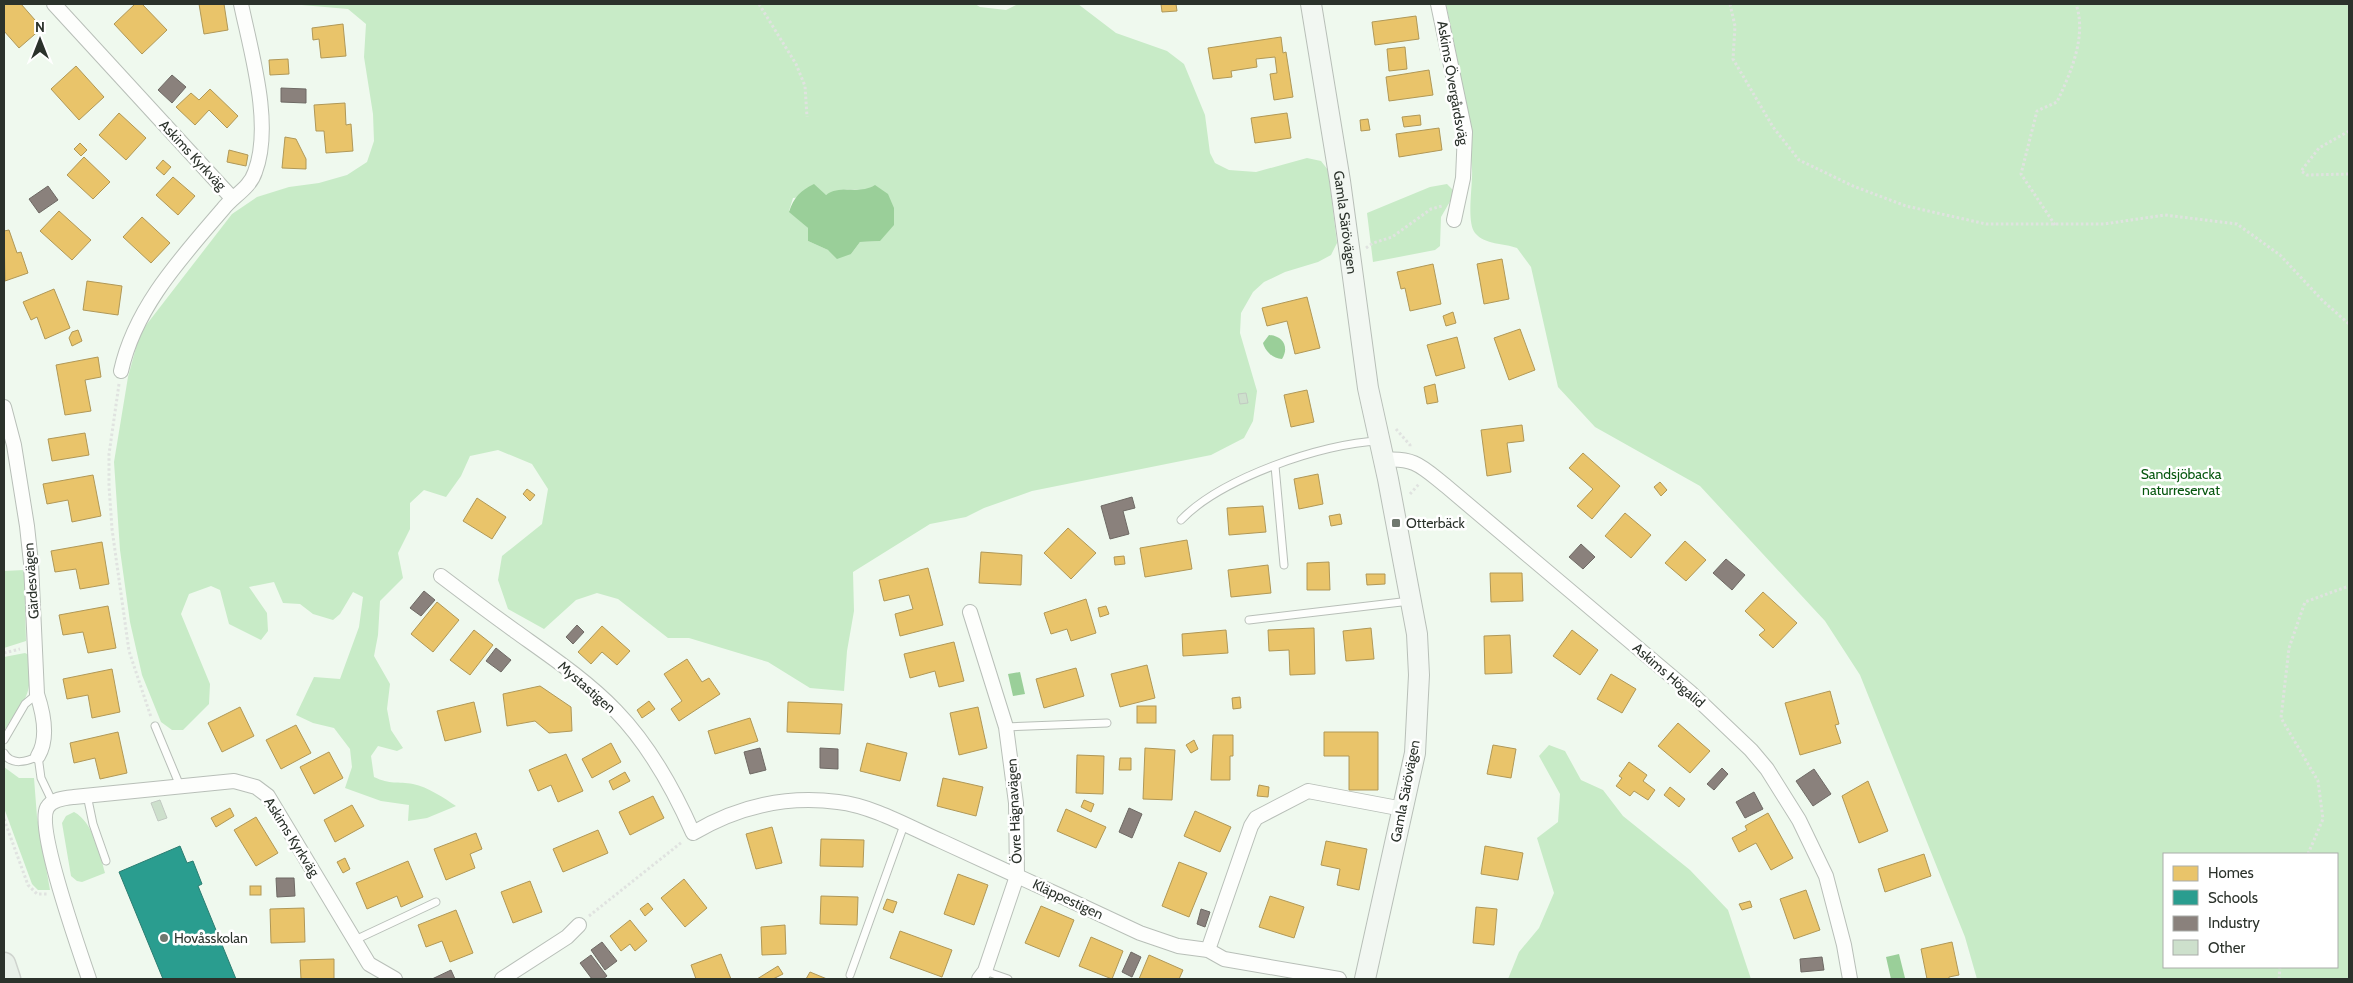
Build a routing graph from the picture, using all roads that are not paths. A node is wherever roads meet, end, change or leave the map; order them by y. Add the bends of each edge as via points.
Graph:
1 (54, 4) edge
2 (241, 4) edge
3 (1312, 4) edge
4 (1438, 4) edge
5 (232, 198) junction
6 (1454, 220) dead end
7 (121, 371) road end
8 (4, 407) edge
9 (1378, 441) junction
10 (1383, 460) junction
11 (1275, 466) junction
12 (1181, 520) dead end
13 (1284, 566) dead end
14 (441, 576) dead end
15 (1411, 601) junction
16 (970, 612) dead end
17 (1249, 620) dead end
18 (37, 694) junction
19 (1107, 723) dead end
20 (154, 726) road end
21 (1006, 727) junction
22 (4, 740) edge
23 (4, 753) edge
24 (38, 756) junction
25 (180, 786) junction
26 (87, 795) junction
27 (53, 803) junction
28 (1403, 809) junction
29 (904, 825) junction
30 (694, 833) joint
31 (106, 861) dead end
32 (1017, 876) junction
33 (436, 902) dead end
34 (580, 925) road end
35 (354, 940) junction
36 (1208, 950) junction
37 (4, 964) edge
38 (1290, 974) edge
39 (850, 975) dead end
40 (982, 975) edge
41 (10, 979) edge
42 (88, 979) edge
43 (395, 979) edge
44 (502, 979) edge
45 (1008, 979) edge
46 (1339, 979) edge
47 (1365, 979) edge
48 (1850, 979) edge

1 - 5 street, Askims Kyrkväg
2 - 5 street via 258,86 261,124 255,173 249,184
3 - 9 street, Gamla Särövägen
4 - 6 street, Askims Övergårdsväg via 1465,132 1466,156
5 - 7 street, Askims Kyrkväg via 172,270 143,314 124,354
8 - 18 street, Gärdesvägen via 27,526
9 - 10 street, Gamla Särövägen
9 - 11 lane via 1347,444
10 - 15 street, Gamla Särövägen
10 - 48 street, Askims Högalid via 1408,459 1422,467 1690,692 1751,750 1783,793 1820,862 1844,945
11 - 12 lane via 1231,484
11 - 13 lane
14 - 30 street, Mystastigen via 559,662 616,711 675,792
15 - 17 lane
15 - 28 street, Gamla Särövägen via 1419,675 1415,753
16 - 21 street, Övre Hägnavägen
18 - 22 lane via 25,704
18 - 24 street, Gärdesvägen via 44,734 43,748
19 - 21 lane
20 - 25 lane
21 - 32 street, Övre Hägnavägen via 1015,779
23 - 24 lane via 16,762
24 - 27 lane via 41,778
25 - 26 street, Askims Kyrkväg
25 - 35 street, Askims Kyrkväg via 234,781 262,791 281,815
26 - 27 street, Askims Kyrkväg
26 - 31 lane
27 - 42 street via 46,811 45,825 60,890
28 - 36 street via 1308,791 1256,818
28 - 47 street, Gamla Särövägen
29 - 30 street, Kläppestigen via 840,802 786,801 722,816
29 - 32 street, Kläppestigen
29 - 39 lane
32 - 36 street, Kläppestigen via 1140,933 1178,946
32 - 40 street, Övre Hägnavägen
33 - 35 lane
34 - 44 street
35 - 43 street, Askims Kyrkväg via 369,964
36 - 38 street, Kläppestigen via 1224,959
37 - 41 main road
38 - 46 street, Kläppestigen
40 - 45 lane

